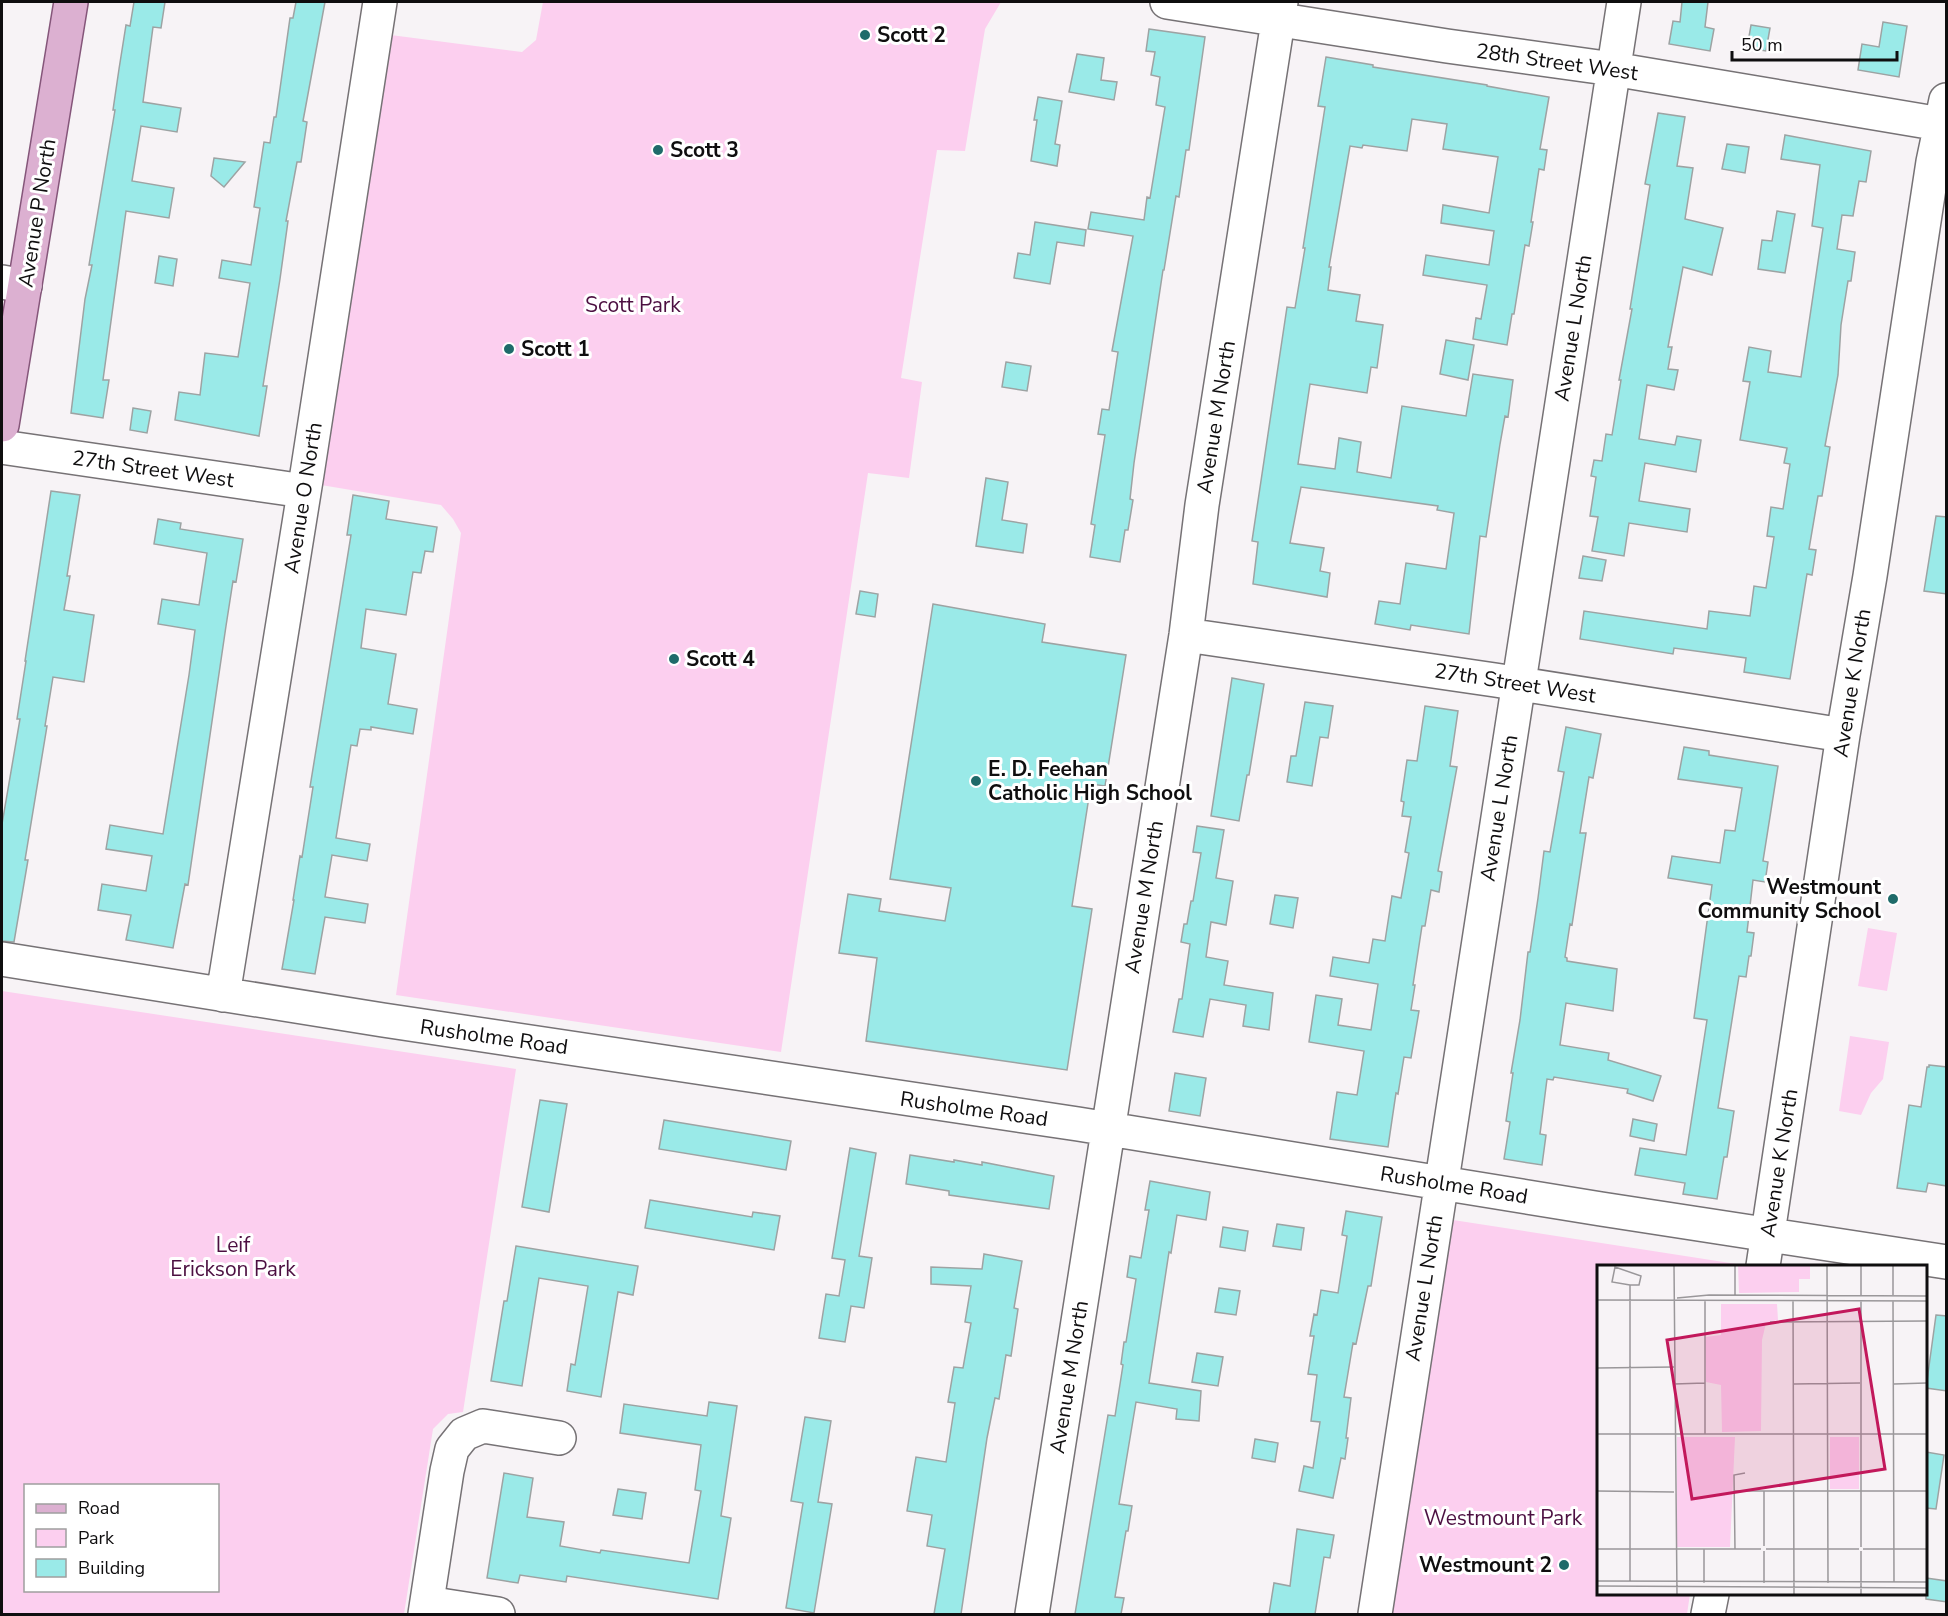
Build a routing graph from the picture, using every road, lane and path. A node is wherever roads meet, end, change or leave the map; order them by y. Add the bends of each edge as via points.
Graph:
1 (71, 2) edge
2 (380, 2) edge
3 (1167, 2) edge
4 (1624, 2) edge
5 (1280, 10) edge
6 (1612, 69) junction
7 (1945, 116) edge
8 (13, 284) edge
9 (2, 425) edge
10 (2, 447) edge
11 (304, 491) junction
12 (1186, 635) junction
13 (1518, 684) junction
14 (1843, 735) junction
15 (2, 958) edge
16 (223, 995) junction
17 (1107, 1129) junction
18 (1441, 1183) junction
19 (1768, 1234) junction
20 (1947, 1262) edge
21 (1763, 1265) edge
22 (559, 1438) dead end
23 (1712, 1595) edge
24 (426, 1609) edge
25 (498, 1614) edge
26 (1032, 1614) edge
27 (1375, 1614) edge
28 (1708, 1614) edge

1 - 8 main road, Avenue P North
2 - 11 street, Avenue O North
3 - 5 street, 28th Street West
4 - 6 street, Avenue L North
5 - 6 street, 28th Street West via 1447,46
5 - 12 street, Avenue M North via 1202,505
6 - 7 street, 28th Street West
6 - 13 street, Avenue L North
7 - 14 street, Avenue K North via 1931,173
8 - 9 main road, Avenue P North
10 - 11 street, 27th Street West
11 - 16 street, Avenue O North
12 - 13 street, 27th Street West
12 - 17 street, Avenue M North
13 - 14 street, 27th Street West
13 - 18 street, Avenue L North
14 - 19 street, Avenue K North
15 - 16 street, Rusholme Road
16 - 17 street, Rusholme Road
17 - 18 street, Rusholme Road
17 - 26 street, Avenue M North
18 - 19 street, Rusholme Road
18 - 27 street, Avenue L North
19 - 20 street, Rusholme Road
19 - 21 street, Avenue K North
22 - 24 street via 483,1426 464,1434 452,1449
23 - 28 street
24 - 25 street

